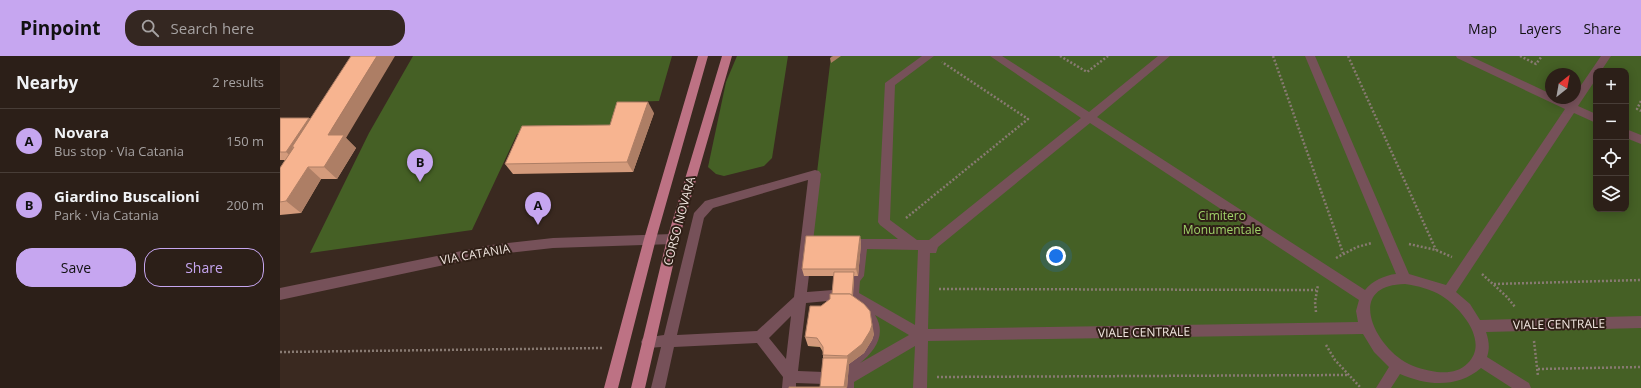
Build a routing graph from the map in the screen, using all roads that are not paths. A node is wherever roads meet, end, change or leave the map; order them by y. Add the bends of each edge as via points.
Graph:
1 (727, 56) edge
2 (995, 56) edge
3 (1165, 56) edge
4 (1310, 56) edge
5 (1461, 56) edge
6 (1606, 56) edge
7 (702, 57) edge
8 (934, 58) edge
9 (1571, 108) junction
10 (1089, 117) junction
11 (1593, 118) edge
12 (1629, 134) edge
13 (1641, 140) edge
14 (650, 239) junction
15 (673, 239) junction
16 (913, 244) junction
17 (928, 248) junction
18 (1405, 279) junction
19 (280, 294) edge
20 (1448, 294) junction
21 (833, 296) edge
22 (853, 296) junction
23 (801, 298) junction
24 (1366, 298) junction
25 (1641, 322) edge
26 (1478, 326) junction
27 (1366, 328) junction
28 (925, 335) junction
29 (760, 337) junction
30 (648, 342) junction
31 (668, 342) junction
32 (1480, 360) junction
33 (1398, 366) junction
34 (824, 378) edge
35 (789, 381) edge
36 (847, 383) edge
37 (929, 383) edge
38 (1450, 384) edge
39 (611, 388) edge
40 (638, 388) edge
41 (658, 388) edge
42 (920, 388) edge
43 (1383, 388) edge
44 (1524, 388) edge

1 - 15 main road, CORSO NOVARA
2 - 10 street
3 - 10 street
4 - 18 street
5 - 9 street
6 - 9 street
7 - 14 main road, CORSO NOVARA
8 - 16 street via 890,83 884,222
9 - 11 street
9 - 20 street
10 - 17 street
10 - 24 street
12 - 13 street
14 - 15 street, VIA CATANIA
14 - 19 street, VIA CATANIA via 553,243 491,250
14 - 39 main road, CORSO NOVARA
15 - 30 main road, CORSO NOVARA
16 - 17 street
16 - 22 street via 861,244 858,276 854,276
17 - 28 street
17 - 28 street via 931,289
18 - 20 street via 1422,282
18 - 24 street via 1388,281 1375,287
20 - 26 street via 1469,312
21 - 23 street
22 - 28 street
22 - 36 street via 852,304 866,313 871,320 874,334 864,353 849,364
23 - 29 street
23 - 31 street via 816,174 709,204 698,216
23 - 35 street
24 - 27 street via 1363,312
25 - 26 street, VIALE CENTRALE
26 - 32 street via 1482,341
27 - 28 street, VIALE CENTRALE
27 - 33 street via 1375,345
28 - 36 street
28 - 37 street
28 - 42 street
29 - 31 street
29 - 35 street
30 - 31 street
30 - 40 main road, CORSO NOVARA
31 - 41 street
32 - 38 street via 1475,367
32 - 44 street
33 - 38 street
33 - 43 street
34 - 35 street via 796,377

